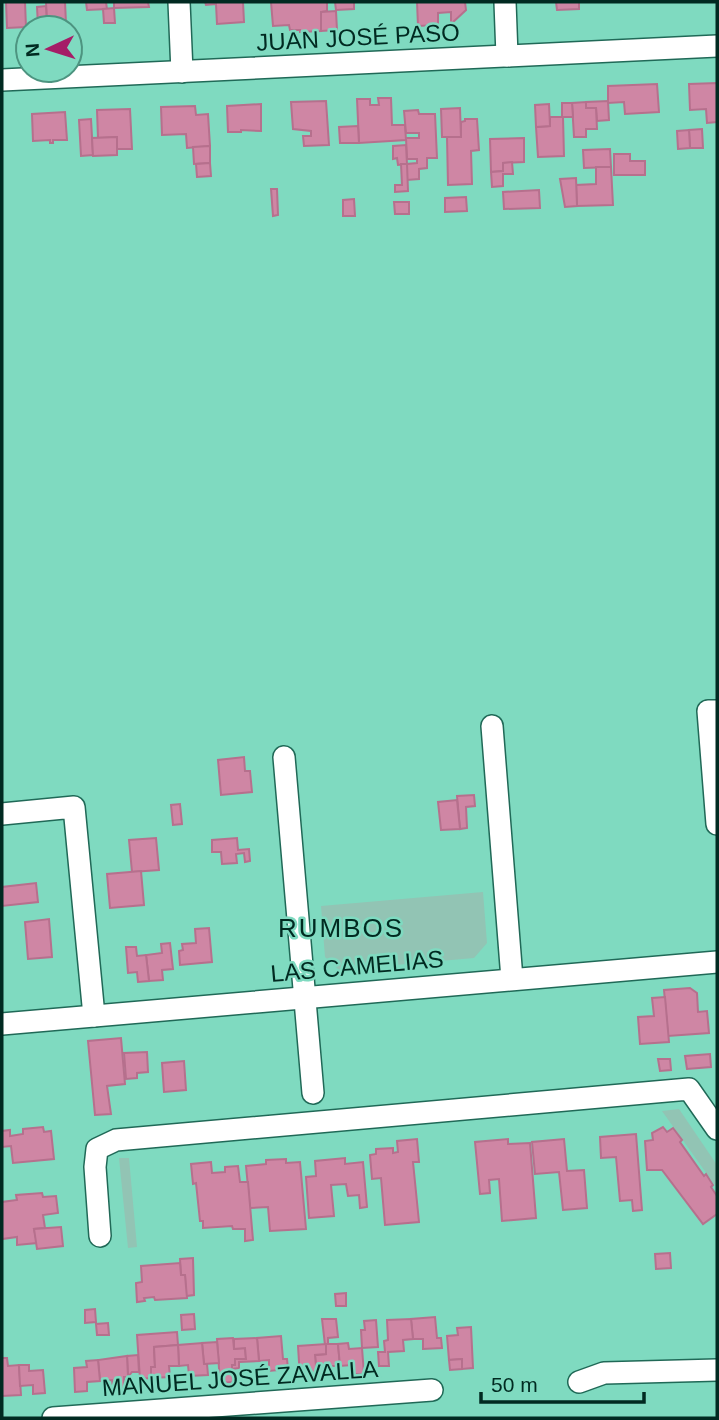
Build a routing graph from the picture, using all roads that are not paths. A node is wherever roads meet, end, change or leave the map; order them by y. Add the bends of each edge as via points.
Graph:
1 (179, 2) edge
2 (505, 2) edge
3 (717, 46) edge
4 (507, 57) junction
5 (182, 72) junction
6 (2, 80) edge
7 (713, 711) edge
8 (492, 726) dead end
9 (284, 757) dead end
10 (2, 814) edge
11 (717, 824) edge
12 (717, 961) edge
13 (512, 979) junction
14 (305, 997) junction
15 (94, 1016) junction
16 (2, 1024) edge
17 (313, 1093) dead end
18 (717, 1129) edge
19 (100, 1236) dead end
20 (717, 1370) edge
21 (579, 1382) dead end
22 (432, 1390) dead end
23 (139, 1415) edge
24 (53, 1418) edge

1 - 5 street
2 - 4 street
3 - 4 street, JUAN JOSÉ PASO
4 - 5 street, JUAN JOSÉ PASO
5 - 6 street, JUAN JOSÉ PASO
7 - 11 street
8 - 13 street
9 - 14 street
10 - 15 street via 74,807
12 - 13 street, LAS CAMELIAS
13 - 14 street, LAS CAMELIAS
14 - 15 street, LAS CAMELIAS
14 - 17 street
15 - 16 street, LAS CAMELIAS
18 - 19 street via 689,1088 116,1140 97,1149
20 - 21 street via 604,1374
22 - 23 street, MANUEL JOSÉ ZAVALLA
23 - 24 street, MANUEL JOSÉ ZAVALLA

